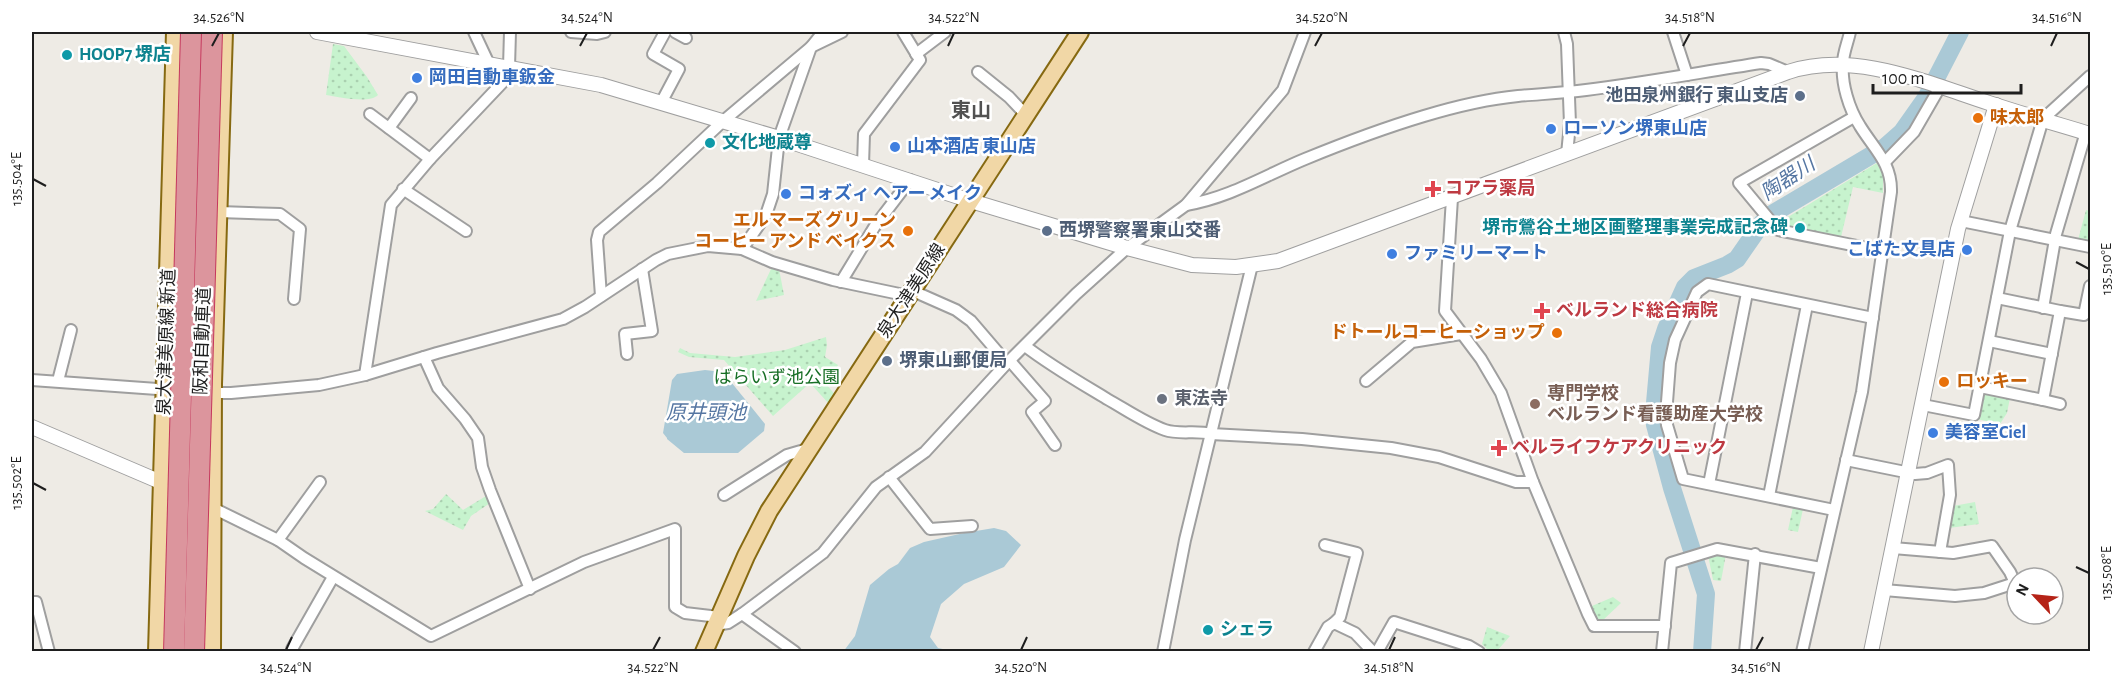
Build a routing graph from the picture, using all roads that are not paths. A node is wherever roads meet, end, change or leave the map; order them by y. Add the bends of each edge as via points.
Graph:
1 (176, 32) edge
2 (191, 32) edge
3 (212, 32) edge
4 (224, 32) edge
5 (317, 32) edge
6 (474, 32) edge
7 (510, 32) edge
8 (570, 32) edge
9 (605, 32) edge
10 (665, 32) edge
11 (675, 32) edge
12 (823, 32) edge
13 (842, 32) edge
14 (903, 32) edge
15 (945, 32) edge
16 (1080, 32) edge
17 (1305, 32) edge
18 (1564, 32) edge
19 (1673, 32) edge
20 (1850, 32) edge
21 (687, 38) dead end
22 (811, 47) junction
23 (916, 54) junction
24 (489, 64) junction
25 (1842, 66) junction
26 (509, 67) junction
27 (978, 72) dead end
28 (1788, 72) junction
29 (1687, 75) junction
30 (2091, 75) edge
31 (1934, 85) junction
32 (1568, 92) junction
33 (411, 98) dead end
34 (661, 103) junction
35 (1996, 105) junction
36 (370, 114) dead end
37 (1026, 115) junction
38 (1854, 117) junction
39 (2043, 119) junction
40 (722, 122) junction
41 (389, 128) junction
42 (2088, 133) edge
43 (779, 138) junction
44 (1567, 154) junction
45 (1880, 155) junction
46 (430, 159) junction
47 (863, 165) junction
48 (910, 180) junction
49 (403, 189) junction
50 (1452, 198) junction
51 (971, 201) junction
52 (1186, 205) junction
53 (219, 212) junction
54 (1961, 221) junction
55 (466, 231) dead end
56 (2010, 231) junction
57 (2055, 239) junction
58 (2091, 247) edge
59 (1127, 248) junction
60 (742, 249) junction
61 (1882, 251) junction
62 (1252, 265) junction
63 (642, 269) junction
64 (841, 282) junction
65 (2090, 286) edge
66 (911, 293) junction
67 (1747, 293) junction
68 (601, 296) junction
69 (1997, 298) junction
70 (294, 299) dead end
71 (1807, 305) junction
72 (2043, 308) junction
73 (2060, 311) junction
74 (1873, 318) junction
75 (71, 330) dead end
76 (1461, 334) junction
77 (1989, 342) junction
78 (1025, 346) junction
79 (627, 354) dead end
80 (2052, 354) junction
81 (424, 357) junction
82 (1008, 362) junction
83 (365, 375) junction
84 (32, 380) edge
85 (58, 381) junction
86 (1366, 381) dead end
87 (1980, 387) junction
88 (165, 389) junction
89 (213, 393) junction
90 (2043, 400) junction
91 (2060, 404) dead end
92 (1923, 405) junction
93 (32, 427) edge
94 (1211, 434) junction
95 (1054, 445) dead end
96 (811, 447) junction
97 (1846, 460) junction
98 (1908, 473) junction
99 (889, 477) junction
100 (320, 482) dead end
101 (1533, 482) junction
102 (163, 483) junction
103 (1709, 484) junction
104 (724, 495) dead end
105 (1768, 496) junction
106 (211, 507) junction
107 (1834, 510) junction
108 (972, 526) dead end
109 (278, 540) junction
110 (1325, 545) dead end
111 (1893, 548) junction
112 (1940, 552) junction
113 (1755, 555) junction
114 (1821, 568) junction
115 (333, 577) junction
116 (530, 589) junction
117 (1884, 590) junction
118 (32, 602) edge
119 (742, 614) junction
120 (717, 621) junction
121 (1334, 623) junction
122 (1665, 626) junction
123 (292, 649) dead end
124 (49, 651) edge
125 (157, 651) edge
126 (174, 651) edge
127 (195, 651) edge
128 (212, 651) edge
129 (704, 651) edge
130 (795, 651) edge
131 (1163, 651) edge
132 (1314, 651) edge
133 (1375, 651) edge
134 (1479, 651) edge
135 (1662, 651) edge
136 (1745, 651) edge
137 (1802, 651) edge
138 (1871, 651) edge

1 - 88 main road, 泉大津美原線 新道
2 - 126 highway, 阪和自動車道, bridge
3 - 127 highway, 阪和自動車道, bridge
4 - 53 main road
5 - 24 street
6 - 24 street
7 - 26 street
8 - 9 street
10 - 34 street via 653,54 679,69
11 - 21 street
12 - 22 street
13 - 22 street
14 - 23 street
15 - 23 street
16 - 37 main road, 泉大津美原線
17 - 52 street via 1283,90
18 - 32 street
19 - 29 street
20 - 25 street
22 - 40 street
22 - 43 street
23 - 47 street via 920,60 864,134
24 - 26 street
25 - 28 street
25 - 31 street via 1880,70
25 - 38 street
26 - 34 street via 602,85
26 - 46 street via 503,82
27 - 37 street
28 - 29 street via 1761,63
28 - 44 street
29 - 32 street
30 - 39 street
31 - 35 street
31 - 45 street via 1914,132
32 - 44 street
32 - 52 street via 1515,96 1425,115 1304,159 1244,187
33 - 41 street
34 - 40 street
35 - 39 street
35 - 54 street
36 - 41 street
37 - 51 main road, 泉大津美原線
38 - 45 street
38 - 61 street via 1739,183 1778,230
39 - 42 street
39 - 56 street
40 - 43 street
40 - 68 street via 599,232
41 - 46 street
42 - 57 street
43 - 47 street
43 - 60 street via 773,194 766,215
44 - 50 street
45 - 61 street via 1892,180
46 - 49 street
47 - 48 street
48 - 51 street
48 - 64 street via 875,225
49 - 55 street
49 - 83 street via 391,205
50 - 62 street via 1278,261
50 - 76 street via 1445,312
51 - 59 street
51 - 66 main road, 泉大津美原線
52 - 59 street
53 - 70 street via 280,214 300,230
53 - 89 main road
54 - 56 street
54 - 92 street
56 - 57 street
56 - 69 street
57 - 58 street
57 - 72 street
59 - 62 street via 1192,265
59 - 78 street
60 - 63 street via 688,249 668,254
60 - 64 street
61 - 74 street
62 - 94 street
63 - 68 street
63 - 79 street via 652,331 625,334
64 - 66 street
65 - 73 street via 2084,315
66 - 82 street via 956,310
66 - 96 main road, 泉大津美原線
67 - 71 street
67 - 103 street
67 - 103 street via 1708,284 1702,287 1672,350 1666,404 1670,436 1683,478
68 - 81 street via 563,319
69 - 72 street
69 - 77 street
71 - 74 street
71 - 105 street
72 - 73 street
73 - 80 street
74 - 97 street via 1862,392
75 - 85 street
76 - 86 street via 1412,342
76 - 101 street via 1501,393
77 - 80 street
77 - 87 street
78 - 82 street
78 - 94 street via 1053,367 1164,430
80 - 90 street
81 - 83 street
81 - 116 street via 438,388 478,438 487,483
82 - 95 street via 1045,401 1032,412
82 - 99 street via 925,452
83 - 89 street via 319,385
84 - 85 street
85 - 88 street
87 - 90 street
87 - 92 street via 1974,415
88 - 89 street
88 - 102 main road, 泉大津美原線 新道
89 - 106 main road
90 - 91 street
92 - 98 street
93 - 102 street
94 - 101 street via 1391,448 1516,482
94 - 131 street
96 - 104 street via 786,455
96 - 120 main road, 泉大津美原線 via 769,511
97 - 98 street
97 - 107 street
98 - 111 street
98 - 112 street via 1927,473 1948,465 1950,495
99 - 108 street via 930,529
99 - 119 street via 876,487 823,553
100 - 109 street
101 - 122 street via 1594,626
102 - 106 street
102 - 125 main road, 泉大津美原線 新道
103 - 105 street
105 - 107 street
106 - 109 street
106 - 128 main road
107 - 114 street
109 - 115 street
110 - 121 street via 1357,553 1340,617
111 - 112 street
111 - 117 street
112 - 117 street via 1992,546 2015,583 1984,593 1955,596
113 - 114 street
113 - 122 street via 1718,549 1671,563
113 - 136 street
114 - 137 street
115 - 116 street via 431,636
115 - 123 street
116 - 120 street via 585,562 675,529 675,607 685,614
117 - 138 street
118 - 124 street via 36,602
119 - 120 street via 728,622
119 - 130 street
120 - 129 main road, 泉大津美原線
121 - 132 street
121 - 133 street via 1355,633
122 - 135 street
133 - 134 street via 1394,622

